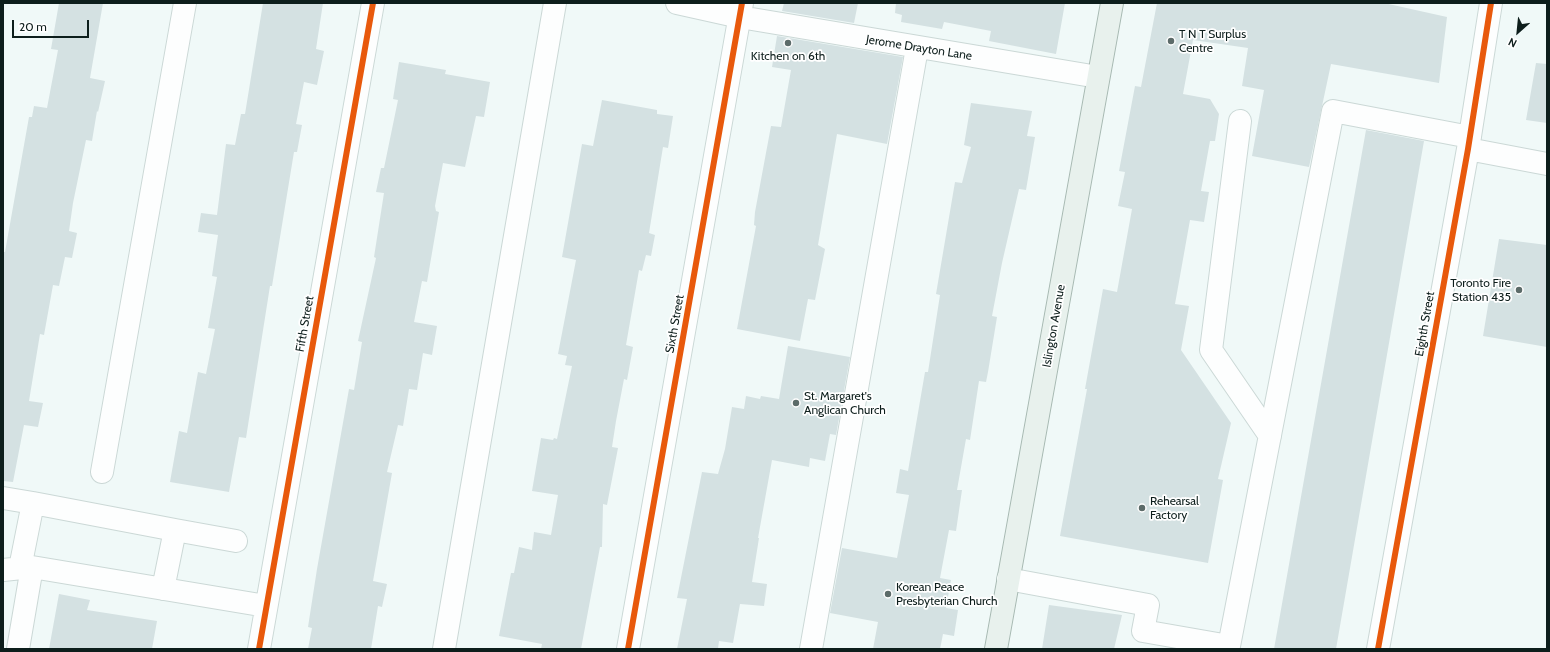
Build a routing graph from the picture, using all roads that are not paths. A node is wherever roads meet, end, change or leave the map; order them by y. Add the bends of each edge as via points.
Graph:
1 (185, 3) edge
2 (373, 3) edge
3 (555, 3) edge
4 (677, 3) edge
5 (1112, 3) edge
6 (1491, 3) edge
7 (741, 10) edge
8 (917, 48) junction
9 (1098, 77) junction
10 (1240, 121) dead end
11 (1469, 143) junction
12 (1547, 164) edge
13 (1270, 436) junction
14 (102, 472) dead end
15 (3, 498) edge
16 (33, 503) junction
17 (175, 530) junction
18 (236, 541) dead end
19 (19, 568) edge
20 (1008, 579) junction
21 (164, 589) junction
22 (266, 606) junction
23 (18, 649) edge
24 (259, 649) edge
25 (444, 649) edge
26 (628, 649) edge
27 (811, 649) edge
28 (996, 649) edge
29 (1378, 649) edge

1 - 14 street
2 - 22 street, Fifth Street
3 - 25 street
4 - 7 street, Jerome Drayton Lane
5 - 9 main road, Islington Avenue
6 - 11 street, Eighth Street
7 - 8 street, Jerome Drayton Lane
7 - 26 street, Sixth Street
8 - 9 street, Jerome Drayton Lane
8 - 27 street
9 - 20 main road, Islington Avenue
10 - 13 street via 1211,350
11 - 12 street
11 - 13 street via 1333,111
11 - 29 street, Eighth Street
13 - 20 street via 1229,646 1143,630 1148,605
15 - 16 street
16 - 17 street
16 - 19 street
17 - 18 street
17 - 21 street
19 - 21 street
19 - 23 street
20 - 28 main road, Islington Avenue
21 - 22 street
22 - 24 street, Fifth Street

